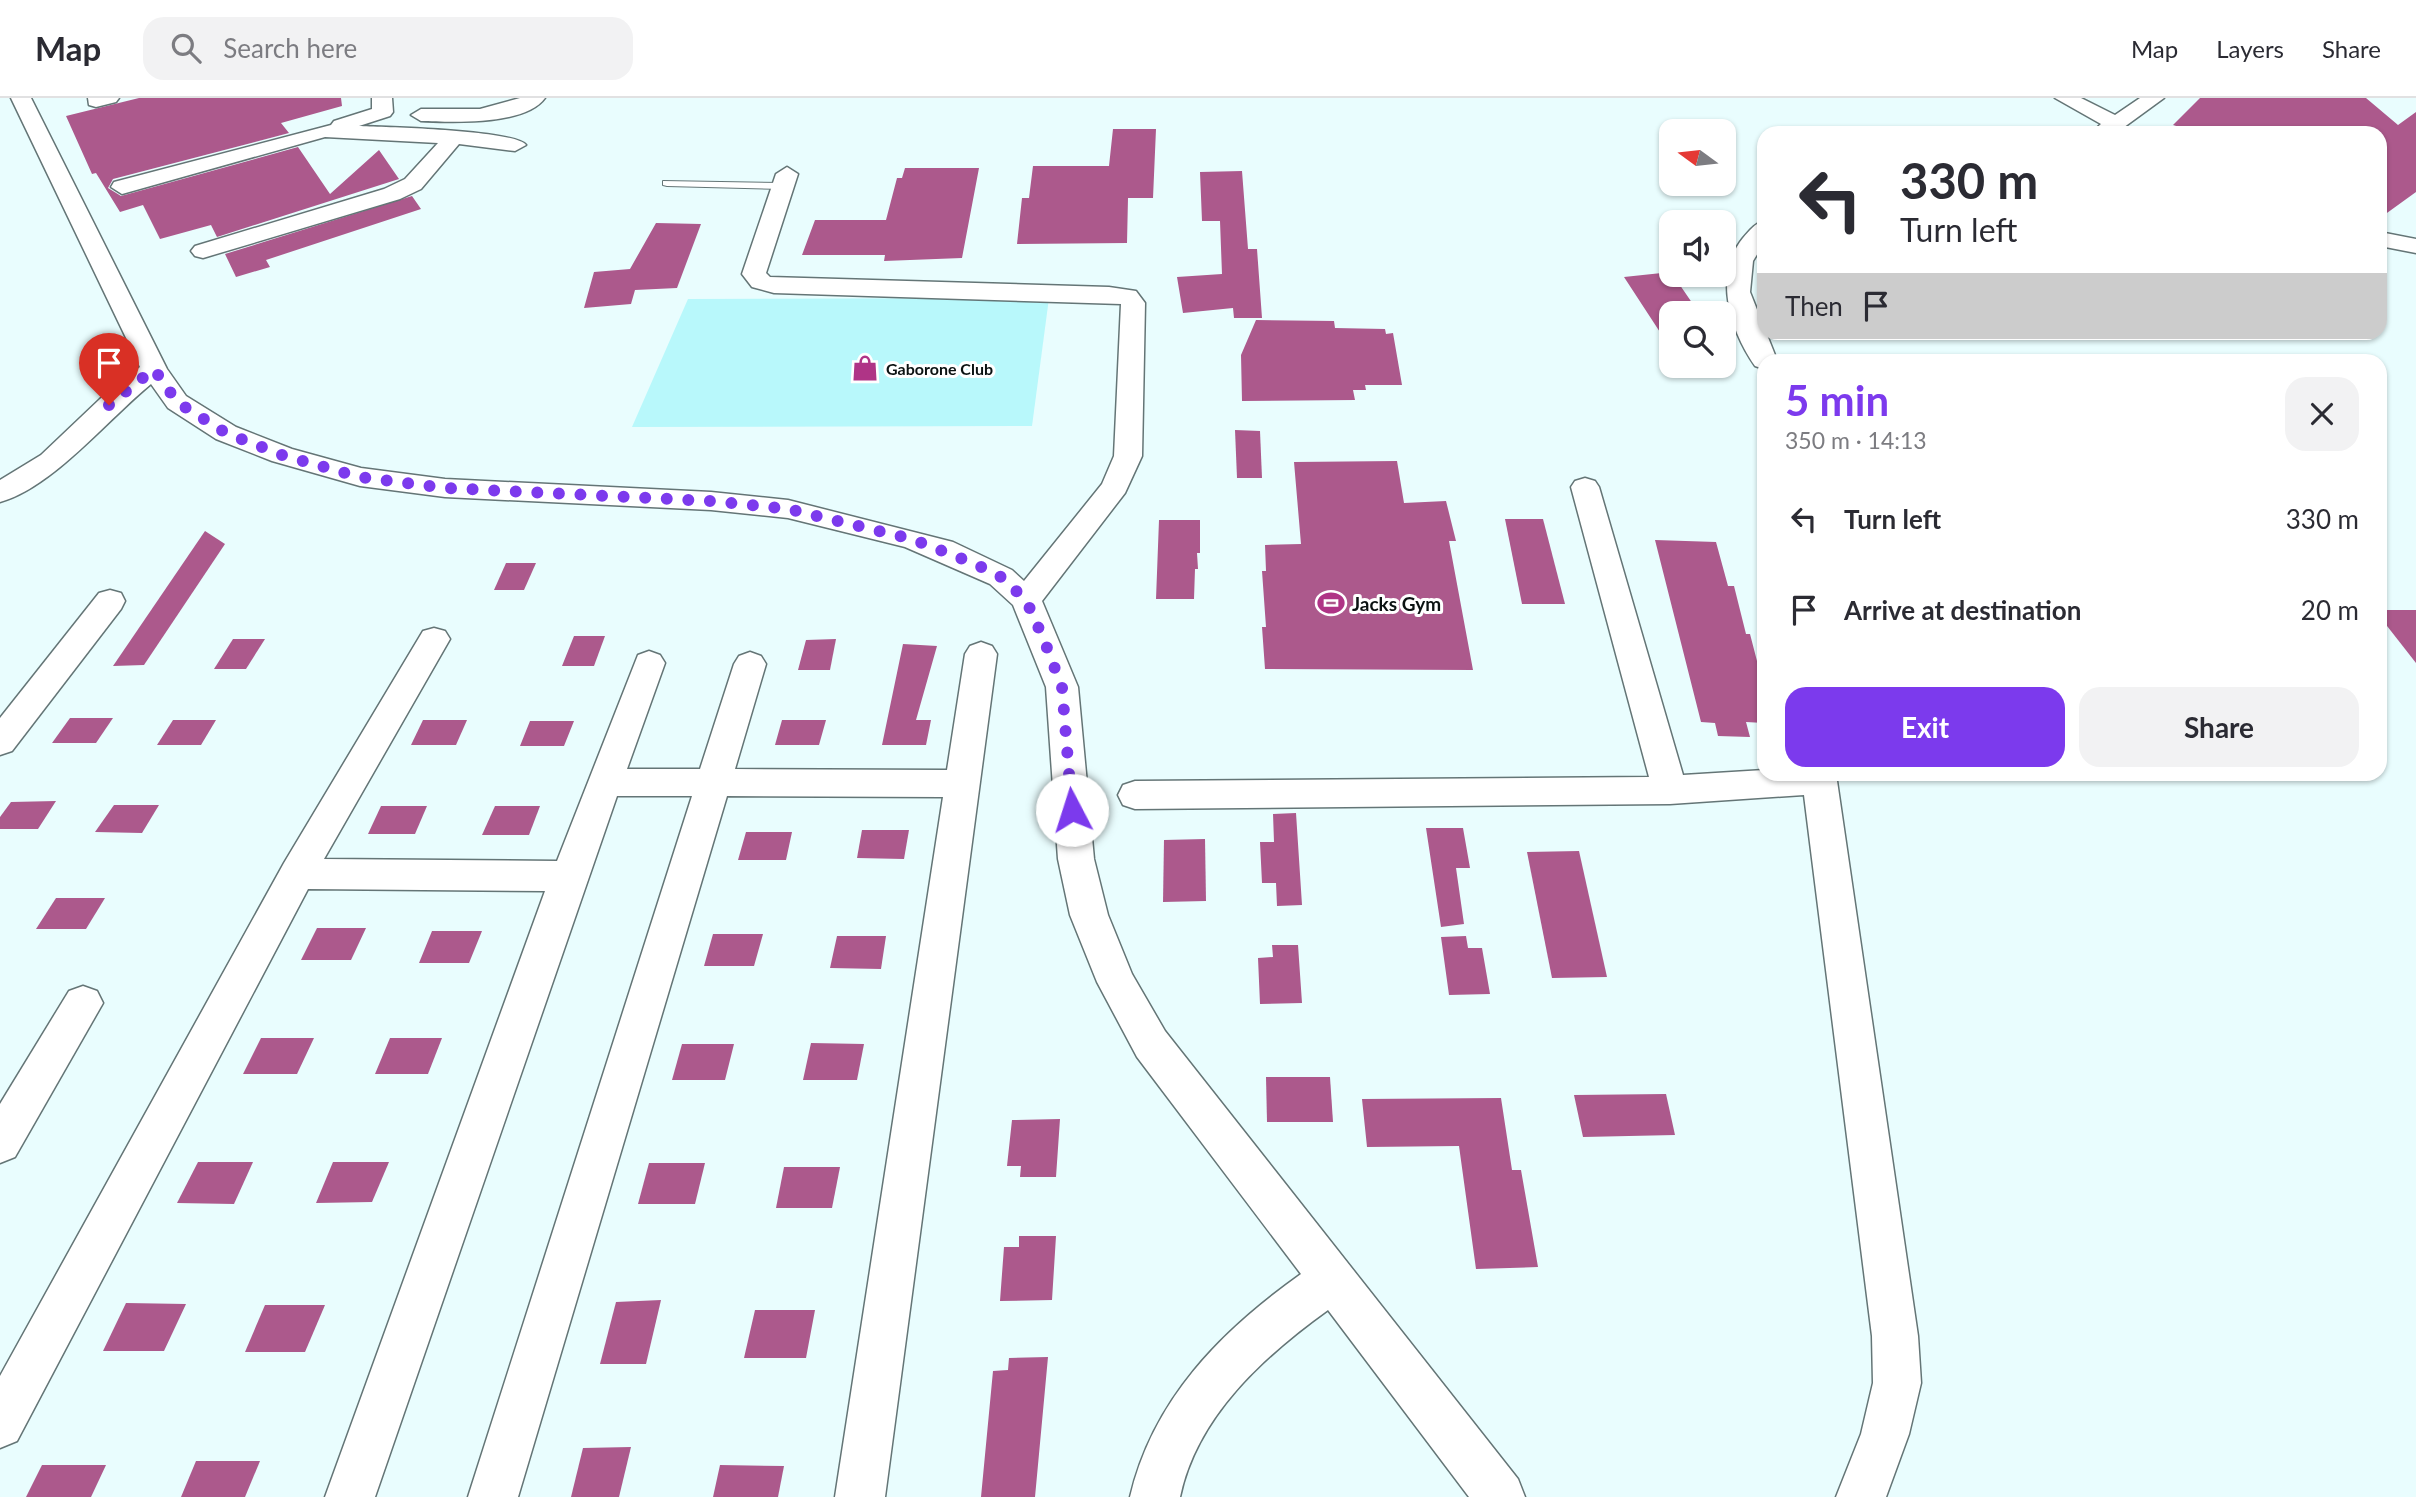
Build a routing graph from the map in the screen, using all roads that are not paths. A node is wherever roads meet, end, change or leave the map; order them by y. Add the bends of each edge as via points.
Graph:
1 (21, 98) edge
2 (535, 98) edge
3 (2065, 98) edge
4 (2154, 98) edge
5 (382, 105) edge
6 (2106, 126) edge
7 (2112, 126) edge
8 (324, 131) junction
9 (454, 137) junction
10 (515, 145) dead end
11 (785, 180) joint
12 (667, 183) dead end
13 (122, 187) dead end
14 (1757, 236) edge
15 (2387, 240) edge
16 (2416, 246) edge
17 (204, 251) dead end
18 (1762, 354) edge
19 (154, 369) junction
20 (1585, 487) dead end
21 (0, 493) edge
22 (1026, 600) junction
23 (110, 601) dead end
24 (435, 639) dead end
25 (981, 654) dead end
26 (649, 663) dead end
27 (750, 664) dead end
28 (0, 742) edge
29 (1773, 781) edge
30 (1820, 781) edge
31 (604, 782) junction
32 (713, 783) junction
33 (962, 784) junction
34 (1670, 790) junction
35 (1135, 795) dead end
36 (297, 874) junction
37 (569, 876) junction
38 (83, 1003) dead end
39 (0, 1143) edge
40 (1332, 1279) junction
41 (0, 1424) edge
42 (350, 1497) edge
43 (493, 1497) edge
44 (860, 1497) edge
45 (1155, 1497) edge
46 (1500, 1497) edge
47 (1861, 1497) edge

1 - 19 street
2 - 5 street via 481,114
3 - 6 street
4 - 7 street
5 - 8 street
8 - 9 street
8 - 13 street
9 - 10 street
9 - 17 street via 413,184 392,194
11 - 12 lane
11 - 22 street via 754,274 761,282 774,286 1110,294 1127,296 1133,303 1128,456 1115,487
14 - 18 street via 1740,257 1735,283
15 - 16 street
19 - 21 street via 51,461
19 - 22 street via 177,402 226,433 359,477 445,488 711,501 813,513 943,549 1001,577
20 - 34 street
22 - 40 street via 1062,687 1076,859 1089,915 1116,982 1152,1044
23 - 28 street
24 - 36 street
25 - 33 street
26 - 31 street
27 - 32 street
29 - 34 street
30 - 47 street via 1895,1348 1897,1383 1885,1434
31 - 32 street
31 - 37 street
32 - 33 street
32 - 43 street
33 - 44 street
34 - 35 street
36 - 37 street
36 - 41 street
37 - 42 street
38 - 39 street
40 - 45 street via 1247,1345 1195,1406 1158,1476
40 - 46 street

